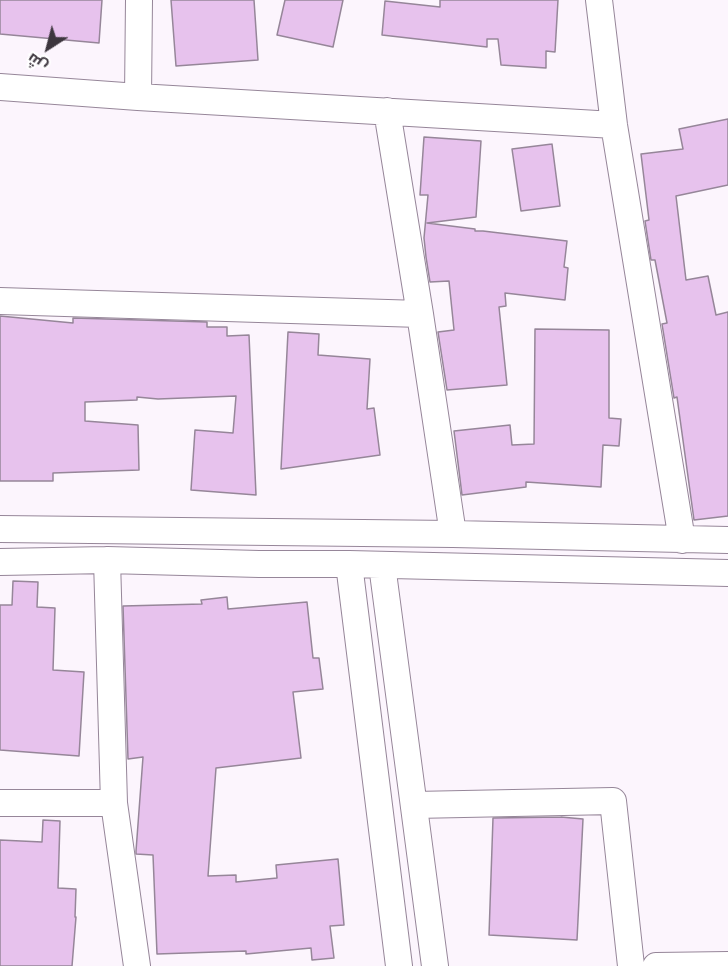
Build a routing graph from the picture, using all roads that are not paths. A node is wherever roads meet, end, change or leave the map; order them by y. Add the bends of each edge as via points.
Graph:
1 (139, 0) edge
2 (599, 0) edge
3 (0, 87) edge
4 (138, 98) junction
5 (387, 111) junction
6 (614, 125) junction
7 (0, 301) edge
8 (420, 314) junction
9 (0, 529) edge
10 (453, 534) junction
11 (682, 540) junction
12 (728, 540) edge
13 (107, 560) junction
14 (0, 561) edge
15 (349, 564) junction
16 (382, 565) junction
17 (728, 573) edge
18 (114, 803) junction
19 (0, 804) edge
20 (414, 805) junction
21 (728, 965) edge
22 (137, 966) edge
23 (399, 966) edge
24 (435, 966) edge
25 (631, 966) edge
26 (656, 966) edge
27 (686, 966) edge

1 - 4 street
2 - 6 street
3 - 4 street
4 - 5 street
5 - 6 street
5 - 8 street
6 - 11 street
7 - 8 street
8 - 10 street
9 - 10 street
10 - 11 street
11 - 12 street
13 - 14 street
13 - 15 street
13 - 18 street
15 - 16 street
15 - 23 street
16 - 17 street
16 - 20 street
18 - 19 street
18 - 22 street
20 - 24 street
20 - 25 street via 613,801
21 - 27 street
26 - 27 street

